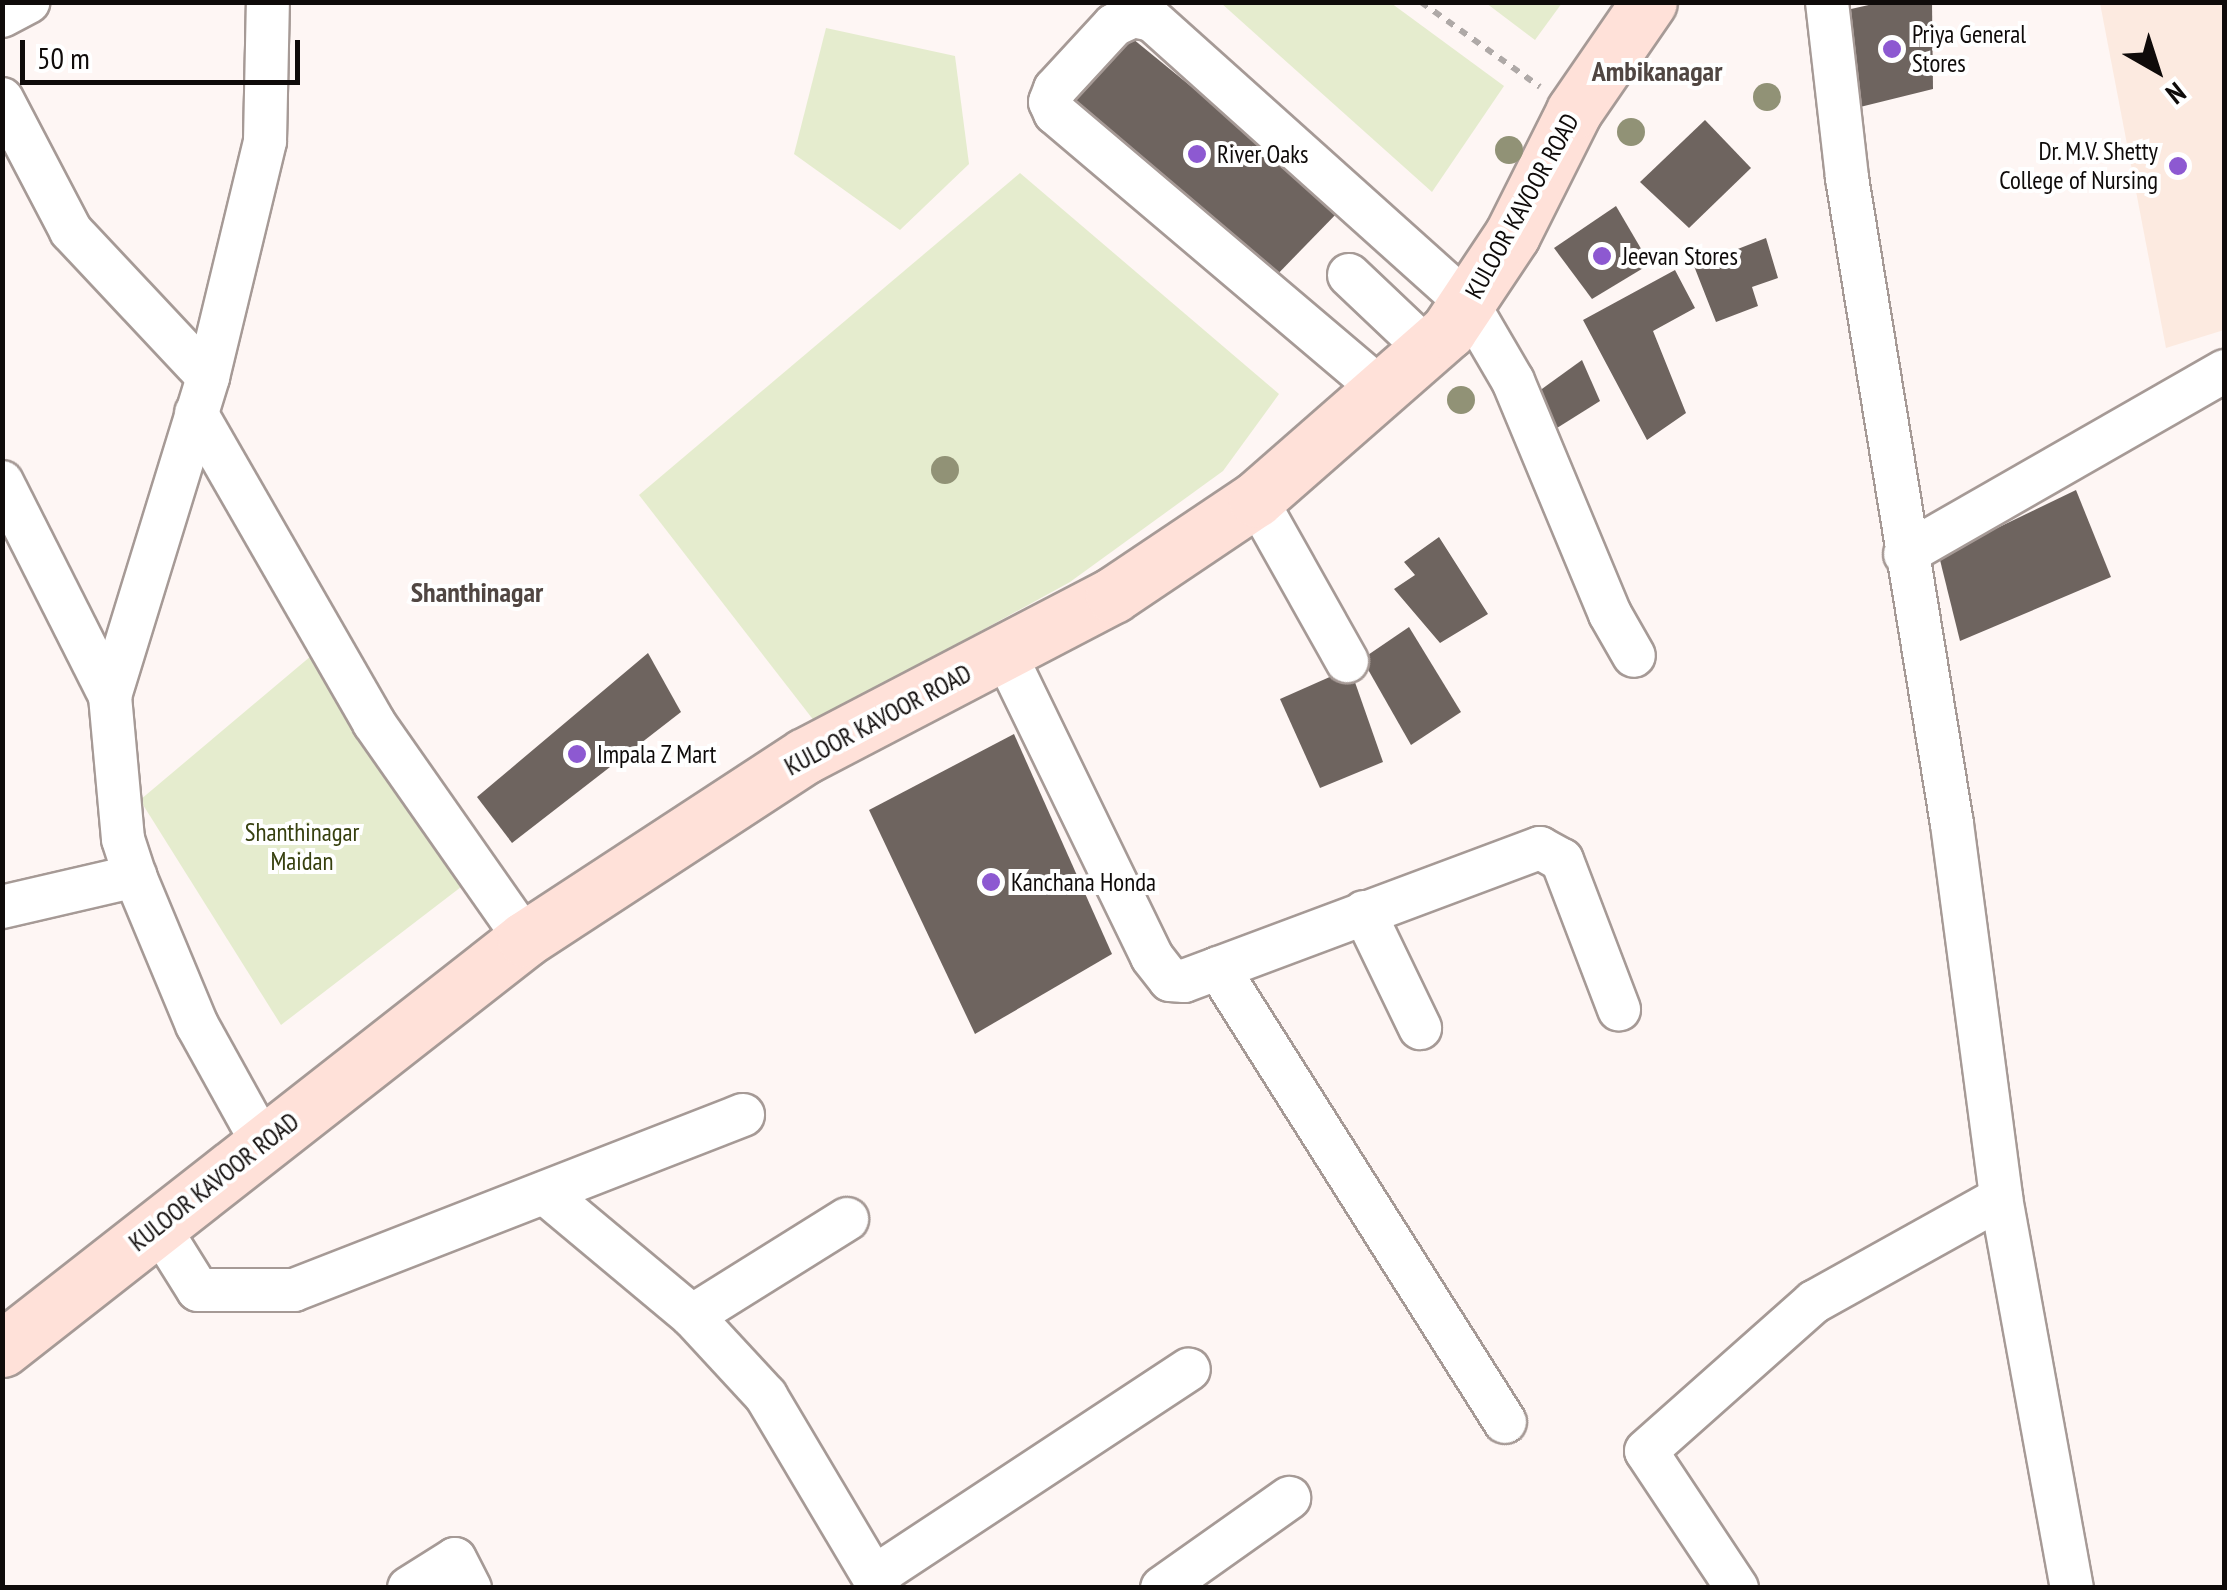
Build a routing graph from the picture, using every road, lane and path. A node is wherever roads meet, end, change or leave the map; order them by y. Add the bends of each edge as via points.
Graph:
1 (28, 2) edge
2 (268, 2) edge
3 (1421, 2) edge
4 (1649, 2) edge
5 (1827, 2) edge
6 (2, 16) edge
7 (2, 99) edge
8 (1574, 110) junction
9 (1349, 275) dead end
10 (1468, 304) junction
11 (1428, 350) junction
12 (2224, 371) edge
13 (1383, 391) junction
14 (202, 395) junction
15 (2, 482) edge
16 (1256, 499) junction
17 (1905, 554) junction
18 (1004, 652) junction
19 (1634, 656) dead end
20 (1347, 661) dead end
21 (110, 696) junction
22 (135, 876) junction
23 (2, 907) edge
24 (1364, 912) junction
25 (525, 939) junction
26 (1218, 968) junction
27 (1619, 1009) dead end
28 (1420, 1028) dead end
29 (743, 1115) dead end
30 (263, 1144) junction
31 (545, 1192) junction
32 (2001, 1198) junction
33 (846, 1220) dead end
34 (158, 1226) junction
35 (692, 1316) junction
36 (2, 1350) edge
37 (1189, 1369) dead end
38 (1505, 1422) dead end
39 (1289, 1498) dead end
40 (877, 1582) edge
41 (409, 1588) edge
42 (470, 1588) edge
43 (1162, 1588) edge
44 (1737, 1588) edge
45 (2072, 1588) edge

1 - 6 street
2 - 14 street via 265,141
3 - 8 path
4 - 8 main road, KULOOR KAVOOR ROAD
5 - 17 street
7 - 14 street via 71,232
8 - 10 main road, KULOOR KAVOOR ROAD via 1512,235
9 - 11 street
10 - 11 main road, KULOOR KAVOOR ROAD
10 - 13 street via 1152,20 1132,16 1114,25 1050,96 1055,113
10 - 19 street via 1513,381 1610,614
11 - 13 main road, KULOOR KAVOOR ROAD
12 - 17 street
13 - 16 main road, KULOOR KAVOOR ROAD
14 - 21 street
14 - 25 street via 374,723
15 - 21 street
16 - 18 main road, KULOOR KAVOOR ROAD via 1114,595
16 - 20 street
17 - 32 street via 1952,824
18 - 25 main road, KULOOR KAVOOR ROAD via 805,756
18 - 26 street via 1162,974 1184,981
21 - 22 street via 123,839
22 - 23 street
22 - 30 street via 197,1025
24 - 26 street
24 - 27 street via 1524,852 1552,851 1562,860
24 - 28 street
25 - 30 main road, KULOOR KAVOOR ROAD
26 - 38 street
29 - 31 street
30 - 34 main road, KULOOR KAVOOR ROAD
31 - 34 street via 294,1290 198,1290
31 - 35 street
32 - 44 street via 1814,1302 1646,1450
32 - 45 street
33 - 35 street
34 - 36 main road, KULOOR KAVOOR ROAD
35 - 40 street via 766,1396
37 - 40 street
39 - 43 street
41 - 42 street via 455,1559

